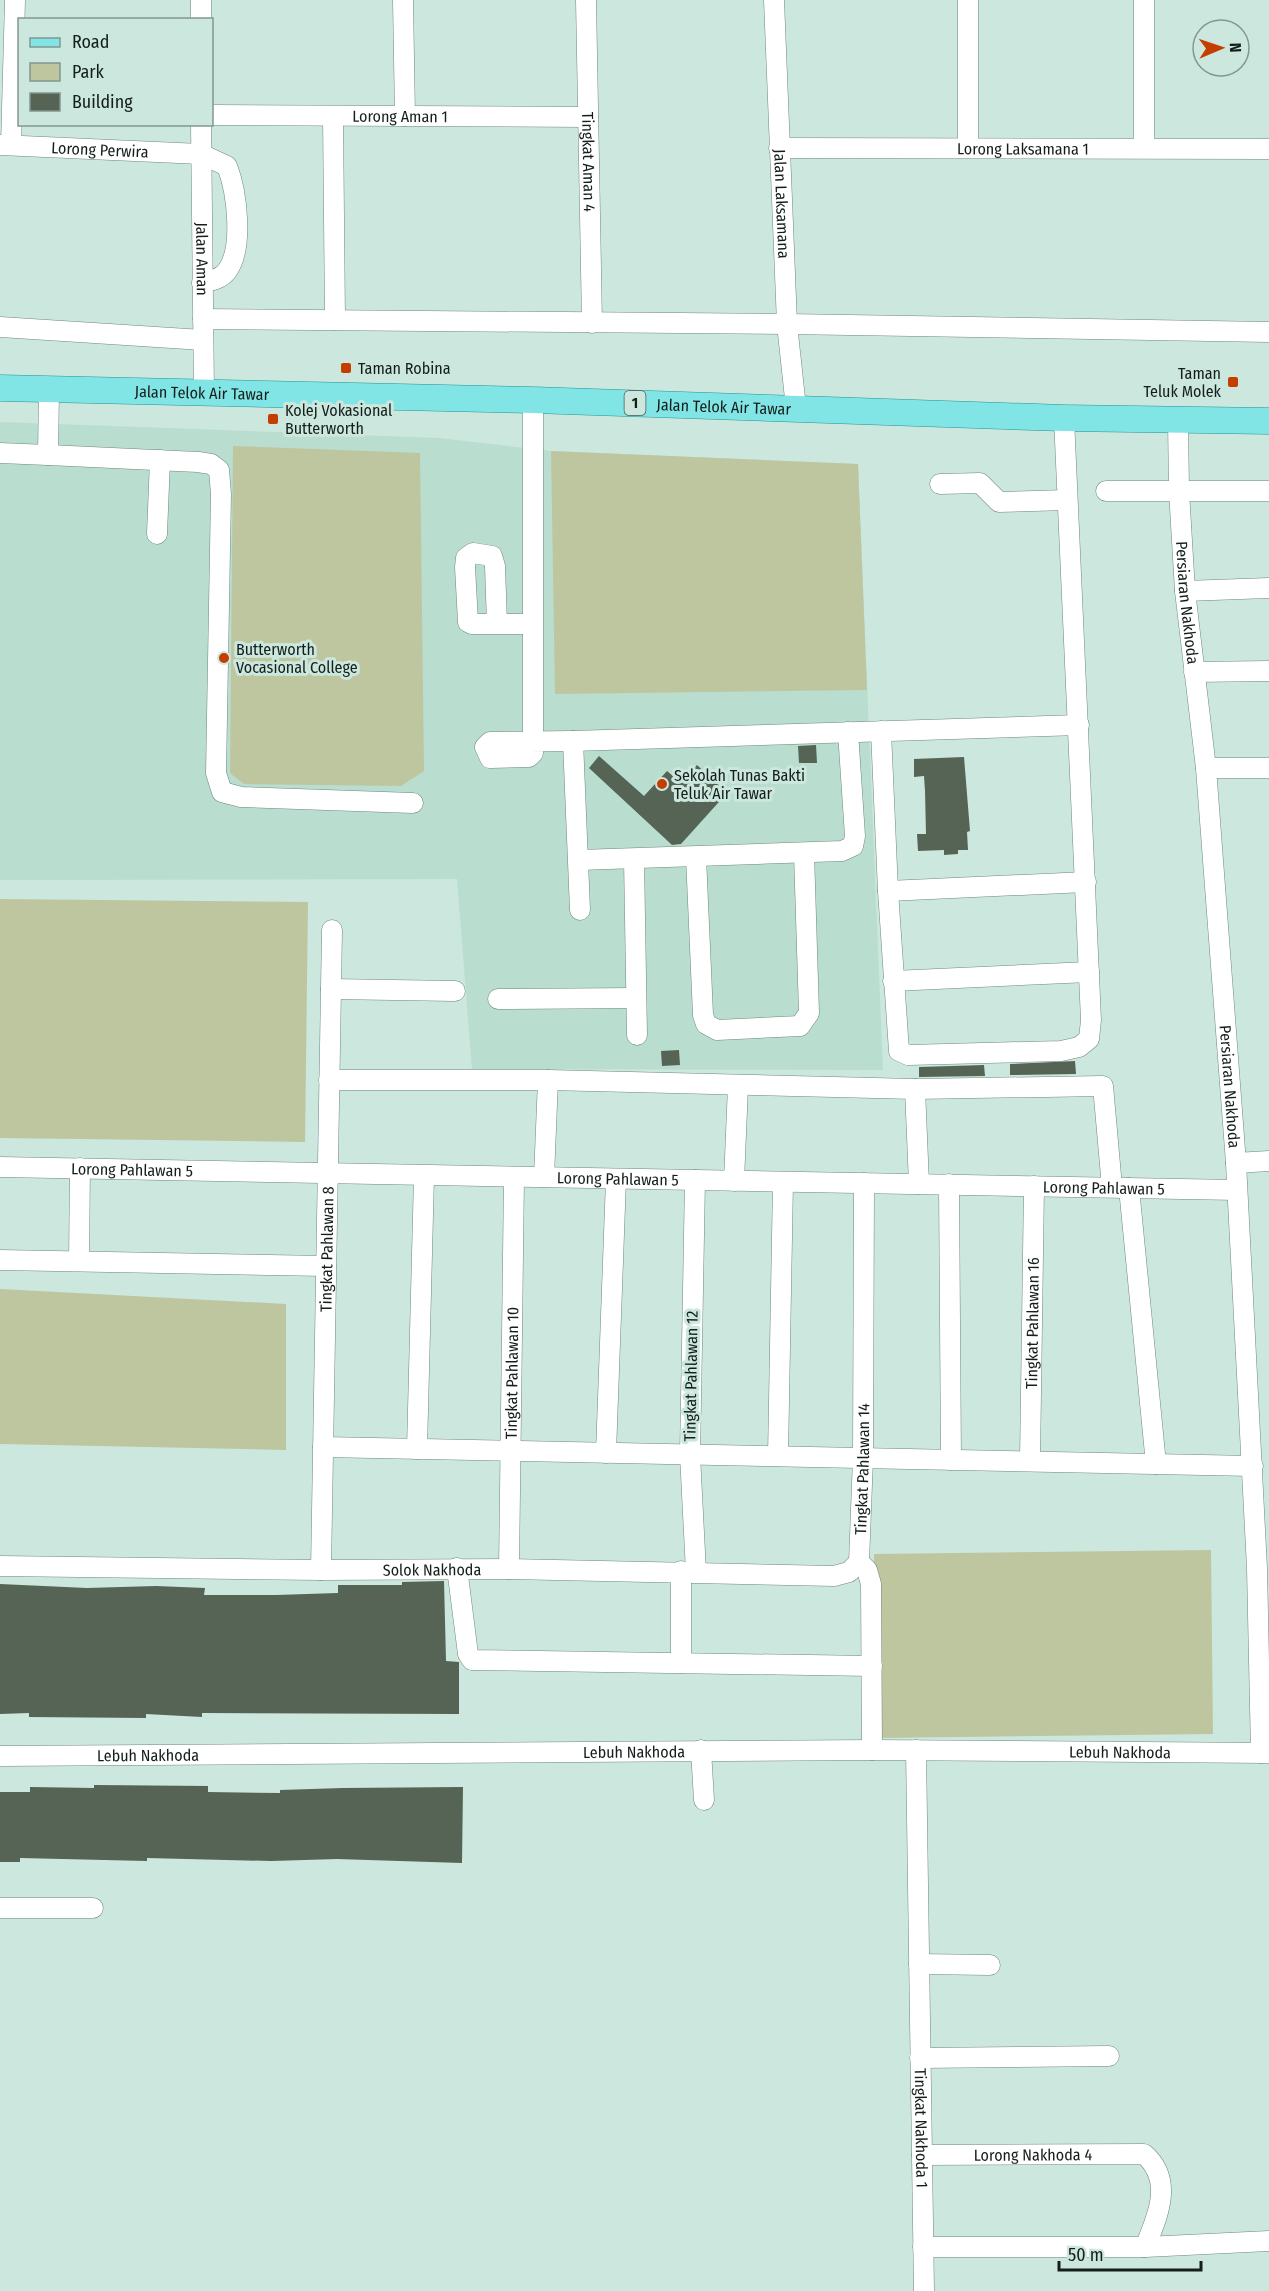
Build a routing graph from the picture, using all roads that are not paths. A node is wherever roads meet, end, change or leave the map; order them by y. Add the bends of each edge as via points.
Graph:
1 (15, 0) edge
2 (201, 0) edge
3 (403, 0) edge
4 (586, 0) edge
5 (774, 0) edge
6 (968, 0) edge
7 (1144, 0) edge
8 (201, 18) edge
9 (213, 115) edge
10 (333, 116) junction
11 (405, 116) junction
12 (588, 117) junction
13 (201, 126) edge
14 (5, 145) edge
15 (779, 148) junction
16 (968, 148) junction
17 (1144, 148) junction
18 (1269, 148) edge
19 (201, 154) junction
20 (202, 283) junction
21 (203, 320) junction
22 (335, 320) junction
23 (592, 323) junction
24 (787, 324) junction
25 (0, 327) edge
26 (1269, 332) edge
27 (203, 340) junction
28 (0, 388) edge
29 (49, 390) junction
30 (204, 394) junction
31 (533, 400) junction
32 (796, 408) junction
33 (1064, 418) junction
34 (1178, 420) junction
35 (1269, 421) edge
36 (0, 453) edge
37 (48, 455) junction
38 (160, 460) junction
39 (940, 484) dead end
40 (1106, 490) dead end
41 (1179, 490) junction
42 (1269, 491) edge
43 (1067, 501) junction
44 (157, 534) dead end
45 (1269, 588) edge
46 (1185, 591) junction
47 (497, 624) dead end
48 (532, 624) junction
49 (1269, 671) edge
50 (1194, 672) junction
51 (1079, 725) junction
52 (881, 731) junction
53 (848, 732) junction
54 (573, 741) junction
55 (1206, 768) junction
56 (1269, 768) edge
57 (413, 803) dead end
58 (804, 853) junction
59 (696, 857) junction
60 (634, 859) junction
61 (579, 860) junction
62 (1086, 882) junction
63 (888, 891) junction
64 (580, 910) dead end
65 (332, 930) dead end
66 (1089, 972) junction
67 (893, 981) junction
68 (330, 989) junction
69 (455, 990) dead end
70 (636, 998) junction
71 (498, 999) dead end
72 (637, 1035) dead end
73 (329, 1080) junction
74 (548, 1080) junction
75 (738, 1086) junction
76 (915, 1089) junction
77 (1269, 1161) edge
78 (1236, 1163) junction
79 (0, 1167) edge
80 (80, 1168) junction
81 (327, 1174) junction
82 (424, 1176) junction
83 (514, 1177) junction
84 (544, 1177) junction
85 (616, 1179) junction
86 (695, 1180) junction
87 (734, 1181) junction
88 (783, 1182) junction
89 (864, 1183) junction
90 (919, 1184) junction
91 (949, 1184) junction
92 (1034, 1186) junction
93 (1121, 1187) junction
94 (1237, 1190) junction
95 (0, 1260) edge
96 (79, 1261) junction
97 (326, 1266) junction
98 (323, 1447) junction
99 (417, 1449) junction
100 (510, 1451) junction
101 (606, 1453) junction
102 (690, 1455) junction
103 (778, 1456) junction
104 (863, 1458) junction
105 (951, 1460) junction
106 (1030, 1461) junction
107 (1156, 1464) junction
108 (1258, 1473) edge
109 (859, 1562) junction
110 (0, 1566) edge
111 (457, 1568) junction
112 (1263, 1568) edge
113 (509, 1569) junction
114 (321, 1570) junction
115 (688, 1571) junction
116 (1263, 1661) edge
117 (681, 1663) junction
118 (872, 1666) junction
119 (701, 1750) junction
120 (872, 1750) junction
121 (916, 1750) junction
122 (1265, 1753) edge
123 (0, 1756) edge
124 (704, 1800) dead end
125 (0, 1908) edge
126 (93, 1908) dead end
127 (919, 1964) junction
128 (990, 1965) dead end
129 (1108, 2056) dead end
130 (920, 2058) junction
131 (922, 2155) junction
132 (1269, 2241) edge
133 (923, 2247) junction
134 (1145, 2247) junction
135 (924, 2291) edge

1 - 14 street
2 - 8 street
3 - 11 street
4 - 12 street, Tingkat Aman 4
5 - 15 street, Jalan Laksamana
6 - 16 street
7 - 17 street
9 - 10 street, Lorong Aman 1
10 - 11 street, Lorong Aman 1
10 - 22 street
11 - 12 street, Lorong Aman 1
12 - 23 street, Tingkat Aman 4
13 - 19 street, Jalan Aman
14 - 19 street, Lorong Perwira
15 - 16 street, Lorong Laksamana 1
15 - 24 street, Jalan Laksamana
16 - 17 street, Lorong Laksamana 1
17 - 18 street, Lorong Laksamana 1
19 - 20 street, Jalan Aman
19 - 20 street via 227,166 238,215 227,271 216,280
20 - 21 street, Jalan Aman
21 - 22 street
21 - 27 street, Jalan Aman
22 - 23 street
23 - 24 street
24 - 26 street
24 - 32 street, Jalan Laksamana
25 - 27 street
27 - 30 street, Jalan Aman
28 - 29 main road, Jalan Telok Air Tawar / 1
29 - 30 main road, Jalan Telok Air Tawar / 1
29 - 37 street
30 - 31 main road, Jalan Telok Air Tawar / 1
31 - 32 main road, Jalan Telok Air Tawar / 1
31 - 48 street
32 - 33 main road, Jalan Telok Air Tawar / 1
33 - 34 main road, Jalan Telok Air Tawar / 1
33 - 43 street
34 - 35 main road, Jalan Telok Air Tawar / 1
34 - 41 street, Persiaran Nakhoda
36 - 37 street
37 - 38 street
38 - 44 street
38 - 57 street via 211,464 219,470 216,773 222,792 241,797
39 - 43 street via 980,483 999,502
40 - 41 street
41 - 42 street
41 - 46 street, Persiaran Nakhoda
43 - 51 street
45 - 46 street
46 - 50 street, Persiaran Nakhoda
47 - 48 street
48 - 54 street via 533,741
49 - 50 street
50 - 55 street, Persiaran Nakhoda
51 - 52 street
51 - 62 street
52 - 53 street
52 - 63 street
53 - 54 street
53 - 58 street via 853,846 842,851
54 - 61 street
55 - 56 street
55 - 78 street, Persiaran Nakhoda
58 - 59 street
58 - 59 street via 808,1013 800,1026 717,1030 706,1024 703,1015
59 - 60 street
60 - 61 street
60 - 70 street
61 - 64 street
62 - 63 street
62 - 66 street
63 - 67 street
65 - 68 street, Tingkat Pahlawan 8
66 - 67 street
66 - 67 street via 1089,1039 1079,1047 1061,1051 908,1055 899,1051
68 - 69 street
68 - 73 street, Tingkat Pahlawan 8
70 - 71 street
70 - 72 street
73 - 74 street
73 - 81 street, Tingkat Pahlawan 8
74 - 75 street
74 - 84 street
75 - 76 street
75 - 87 street
76 - 90 street
76 - 93 street via 1103,1086
77 - 78 street
78 - 94 street, Persiaran Nakhoda
79 - 80 street, Lorong Pahlawan 5
80 - 81 street, Lorong Pahlawan 5
80 - 96 street
81 - 82 street, Lorong Pahlawan 5
81 - 97 street, Tingkat Pahlawan 8
82 - 83 street, Lorong Pahlawan 5
82 - 99 street
83 - 84 street, Lorong Pahlawan 5
83 - 100 street, Tingkat Pahlawan 10
84 - 85 street, Lorong Pahlawan 5
85 - 86 street, Lorong Pahlawan 5
85 - 101 street
86 - 87 street, Lorong Pahlawan 5
86 - 102 street, Tingkat Pahlawan 12
87 - 88 street, Lorong Pahlawan 5
88 - 89 street, Lorong Pahlawan 5
88 - 103 street
89 - 90 street, Lorong Pahlawan 5
89 - 104 street, Tingkat Pahlawan 14
90 - 91 street, Lorong Pahlawan 5
91 - 92 street, Lorong Pahlawan 5
91 - 105 street
92 - 93 street, Lorong Pahlawan 5
92 - 106 street, Tingkat Pahlawan 16
93 - 94 street, Lorong Pahlawan 5
93 - 107 street
94 - 108 street, Persiaran Nakhoda
95 - 96 street
96 - 97 street
97 - 98 street, Tingkat Pahlawan 8
98 - 99 street
98 - 114 street, Tingkat Pahlawan 8
99 - 100 street
100 - 101 street
100 - 113 street, Tingkat Pahlawan 10
101 - 102 street
102 - 103 street
102 - 115 street, Tingkat Pahlawan 12
103 - 104 street
104 - 105 street
104 - 109 street, Tingkat Pahlawan 14
105 - 106 street
106 - 107 street
107 - 108 street
108 - 112 street, Persiaran Nakhoda
109 - 115 street, Solok Nakhoda via 849,1572 834,1576
109 - 118 street, Tingkat Pahlawan 14 via 872,1584
110 - 114 street, Solok Nakhoda
111 - 113 street, Solok Nakhoda
111 - 114 street, Solok Nakhoda
111 - 117 street via 472,1660
112 - 116 street, Persiaran Nakhoda
113 - 115 street, Solok Nakhoda
115 - 117 street, Tingkat Pahlawan 12
116 - 122 street, Persiaran Nakhoda
117 - 118 street
118 - 120 street, Tingkat Pahlawan 14
119 - 120 street, Lebuh Nakhoda
119 - 123 street, Lebuh Nakhoda
119 - 124 street
120 - 121 street, Lebuh Nakhoda
121 - 122 street, Lebuh Nakhoda
121 - 127 street, Tingkat Nakhoda 1
125 - 126 street
127 - 128 street
127 - 130 street, Tingkat Nakhoda 1
129 - 130 street
130 - 131 street, Tingkat Nakhoda 1
131 - 133 street, Tingkat Nakhoda 1
131 - 134 street, Lorong Nakhoda 4 via 1144,2154 1160,2174 1162,2197
132 - 134 street
133 - 134 street
133 - 135 street, Tingkat Nakhoda 1

